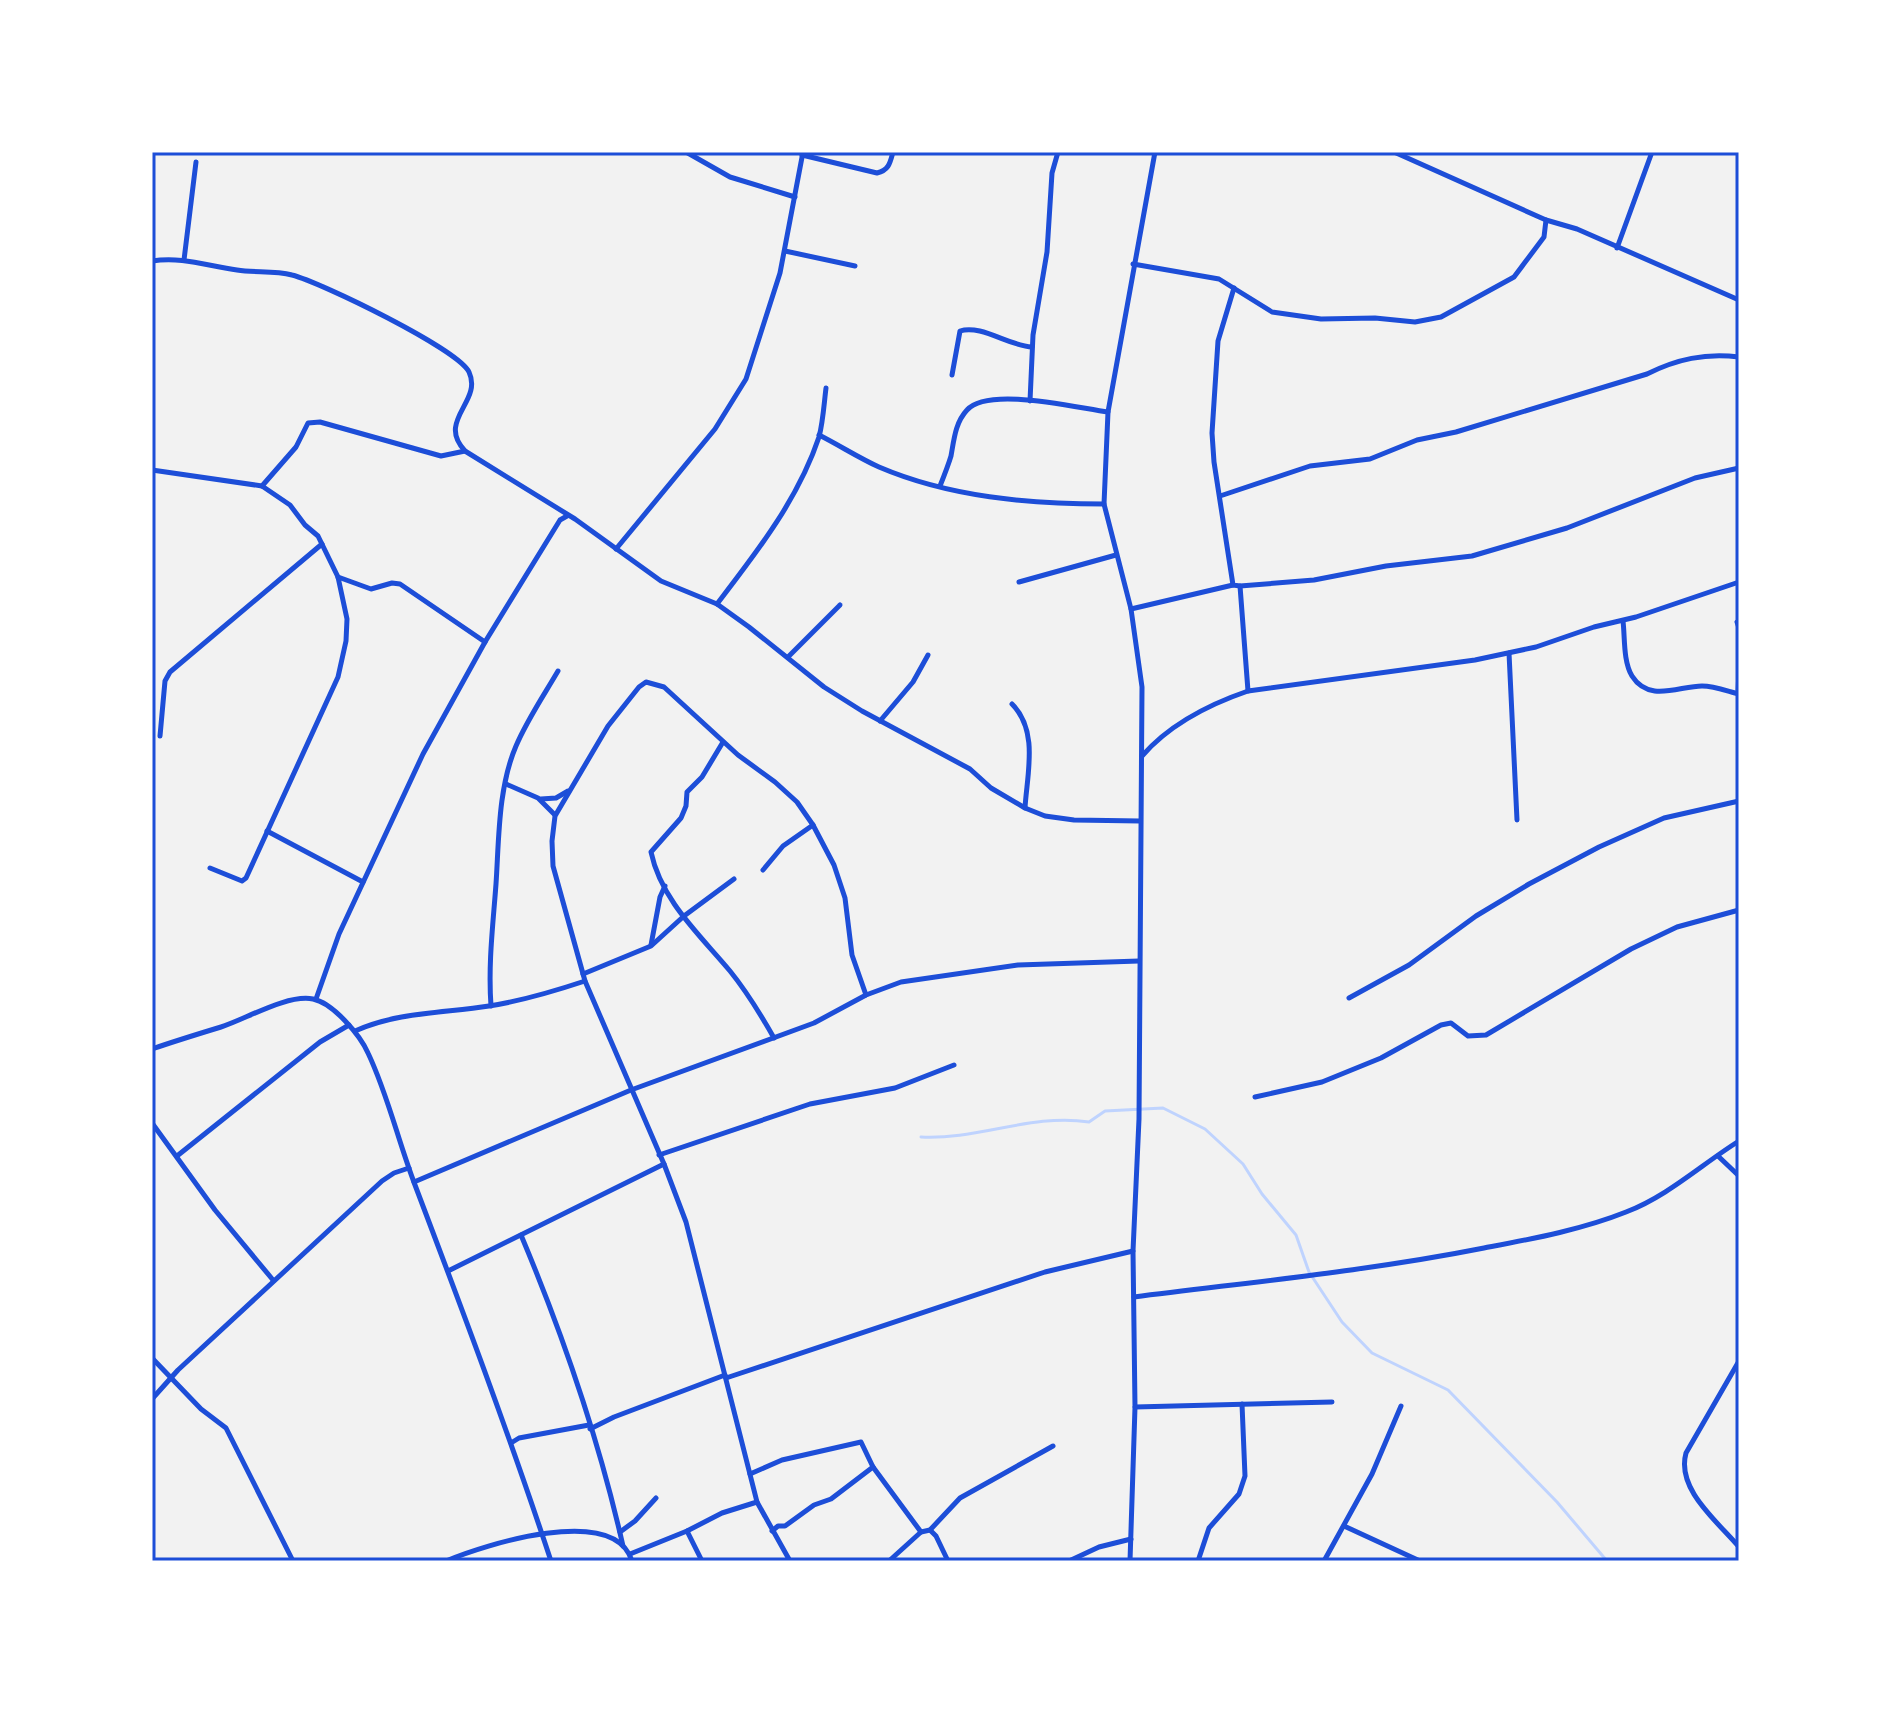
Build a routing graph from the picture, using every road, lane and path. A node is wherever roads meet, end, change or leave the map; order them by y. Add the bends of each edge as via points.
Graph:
1 (686, 152) edge
2 (893, 152) edge
3 (1058, 152) edge
4 (1155, 152) edge
5 (1394, 152) edge
6 (1652, 152) edge
7 (803, 153) edge
8 (196, 162) dead end
9 (795, 197) junction
10 (1546, 220) junction
11 (1564, 224) junction
12 (1547, 229) junction
13 (1617, 248) junction
14 (785, 251) junction
15 (184, 260) junction
16 (152, 261) edge
17 (1133, 264) junction
18 (855, 266) dead end
19 (1234, 288) junction
20 (1739, 300) edge
21 (1032, 347) junction
22 (1739, 357) edge
23 (952, 375) dead end
24 (826, 388) dead end
25 (1030, 401) junction
26 (1108, 412) junction
27 (819, 435) junction
28 (465, 451) junction
29 (1739, 468) edge
30 (152, 470) edge
31 (262, 486) junction
32 (940, 486) junction
33 (1220, 496) junction
34 (1104, 504) junction
35 (567, 516) junction
36 (322, 544) junction
37 (616, 549) junction
38 (1116, 555) junction
39 (338, 577) junction
40 (1019, 582) dead end
41 (1739, 582) edge
42 (1233, 585) junction
43 (1240, 586) junction
44 (717, 604) junction
45 (840, 605) dead end
46 (1131, 609) junction
47 (1623, 620) junction
48 (485, 642) junction
49 (1509, 653) junction
50 (928, 655) dead end
51 (788, 657) junction
52 (1739, 669) edge
53 (558, 671) dead end
54 (1248, 691) junction
55 (1738, 694) edge
56 (1012, 704) dead end
57 (880, 721) junction
58 (160, 736) dead end
59 (723, 742) junction
60 (1141, 757) junction
61 (506, 784) junction
62 (570, 790) junction
63 (540, 799) junction
64 (1739, 801) edge
65 (1025, 808) junction
66 (555, 816) junction
67 (1517, 820) dead end
68 (1140, 821) junction
69 (813, 825) junction
70 (267, 831) junction
71 (210, 868) dead end
72 (763, 870) dead end
73 (734, 879) dead end
74 (363, 882) junction
75 (665, 886) junction
76 (1739, 910) edge
77 (684, 916) junction
78 (651, 946) junction
79 (1139, 961) junction
80 (584, 978) junction
81 (866, 995) junction
82 (1349, 998) dead end
83 (316, 999) junction
84 (491, 1006) junction
85 (349, 1025) junction
86 (355, 1031) junction
87 (775, 1038) junction
88 (152, 1049) edge
89 (954, 1065) dead end
90 (631, 1090) junction
91 (1255, 1097) dead end
92 (152, 1123) edge
93 (1739, 1141) edge
94 (659, 1155) junction
95 (177, 1156) junction
96 (1718, 1156) junction
97 (664, 1164) junction
98 (409, 1168) junction
99 (1739, 1176) edge
100 (414, 1182) junction
101 (521, 1235) junction
102 (1133, 1251) junction
103 (448, 1271) junction
104 (273, 1280) junction
105 (1134, 1297) junction
106 (152, 1358) edge
107 (1739, 1361) edge
108 (725, 1377) junction
109 (170, 1378) junction
110 (152, 1399) edge
111 (1332, 1402) dead end
112 (1242, 1404) junction
113 (1401, 1406) dead end
114 (1135, 1407) junction
115 (589, 1427) junction
116 (511, 1443) junction
117 (1053, 1446) dead end
118 (873, 1467) junction
119 (750, 1474) junction
120 (656, 1498) dead end
121 (757, 1502) junction
122 (1344, 1526) junction
123 (930, 1530) junction
124 (687, 1531) junction
125 (772, 1531) junction
126 (620, 1532) junction
127 (921, 1532) junction
128 (542, 1534) junction
129 (1131, 1539) junction
130 (623, 1546) junction
131 (1739, 1547) edge
132 (631, 1558) edge
133 (293, 1561) edge
134 (446, 1561) edge
135 (551, 1561) edge
136 (702, 1561) edge
137 (790, 1561) edge
138 (889, 1561) edge
139 (948, 1561) edge
140 (1069, 1561) edge
141 (1130, 1561) edge
142 (1198, 1561) edge
143 (1324, 1561) edge
144 (1420, 1561) edge

1 - 9 street via 730,177
2 - 7 street via 885,171 877,173
3 - 21 street
4 - 17 street
5 - 10 street
6 - 13 street
7 - 9 street
8 - 15 street
9 - 14 street
10 - 11 street
10 - 12 street
11 - 12 street
11 - 13 street
12 - 19 street via 1523,268 1505,283 1441,317 1415,322 1272,312
13 - 20 street
14 - 18 street
14 - 37 street via 746,379 701,447
15 - 16 street
15 - 28 street via 315,282 445,352 464,366 471,381 454,433
17 - 19 street via 1201,274
17 - 26 street
19 - 33 street via 1218,341 1212,433
21 - 23 street via 976,330 960,331
21 - 25 street
22 - 33 street via 1674,360 1647,374 1417,440 1370,459 1310,466
24 - 27 street
25 - 26 street
25 - 32 street via 988,399 966,410
26 - 34 street
27 - 32 street via 879,467
27 - 44 street via 778,520
28 - 31 street via 441,456 308,423 296,447
28 - 35 street
29 - 43 street via 1695,478 1567,528 1472,556
30 - 31 street
31 - 36 street via 290,505
32 - 34 street via 989,497
33 - 42 street
34 - 38 street
35 - 37 street
35 - 48 street
36 - 39 street
36 - 58 street via 170,672
37 - 44 street via 661,581
38 - 40 street
38 - 46 street
39 - 48 street via 371,589 400,584
39 - 70 street via 347,619 338,677
41 - 47 street
42 - 43 street
42 - 46 street
43 - 54 street
44 - 51 street
45 - 51 street
46 - 60 street via 1142,687
47 - 49 street
47 - 55 street via 1631,675 1639,683 1652,691 1708,686
48 - 74 street via 423,754
49 - 54 street
49 - 67 street
50 - 57 street
51 - 57 street via 824,687
52 - 55 street
53 - 61 street via 516,747
54 - 60 street via 1170,729
56 - 65 street via 1029,734
57 - 65 street via 970,769
59 - 62 street via 664,687 646,682 608,726
59 - 69 street via 797,802
59 - 75 street via 687,792 681,818 651,852
60 - 68 street
61 - 63 street
61 - 84 street via 490,936
62 - 63 street
62 - 66 street
63 - 66 street
64 - 82 street via 1664,818 1599,847 1476,916 1409,965
65 - 68 street via 1074,820
66 - 80 street via 553,866
68 - 79 street
69 - 72 street via 783,846
69 - 81 street via 845,898 852,955
70 - 71 street via 242,881
70 - 74 street
73 - 77 street
74 - 83 street
75 - 77 street
75 - 78 street
76 - 91 street via 1677,927 1631,949 1486,1035 1468,1036 1451,1023 1441,1025 1322,1082
77 - 78 street
77 - 87 street
78 - 80 street
79 - 81 street via 1018,965 901,982
79 - 102 street
80 - 84 street
80 - 90 street
81 - 87 street
83 - 85 street
83 - 88 street via 268,1008
84 - 86 street via 374,1022
85 - 86 street
85 - 95 street via 320,1042
86 - 98 street via 368,1052
87 - 90 street
89 - 94 street via 895,1088 810,1104
90 - 94 street
90 - 100 street
92 - 95 street
93 - 96 street
94 - 97 street
95 - 104 street
96 - 99 street
96 - 105 street via 1628,1212 1580,1227 1432,1258
97 - 101 street
97 - 108 street via 686,1222
98 - 100 street
98 - 104 street via 382,1181
100 - 103 street
101 - 103 street
101 - 115 street
102 - 105 street
102 - 108 street via 1004,1285
103 - 116 street
104 - 109 street
105 - 114 street
106 - 109 street
107 - 131 street via 1682,1468 1695,1495
108 - 115 street
108 - 119 street
109 - 110 street
109 - 133 street via 226,1428
111 - 112 street
112 - 114 street
112 - 142 street via 1245,1476 1241,1490 1209,1528
113 - 122 street
114 - 129 street
115 - 116 street
115 - 126 street
116 - 128 street
117 - 123 street via 960,1498
118 - 119 street via 857,1441
118 - 125 street via 831,1499
118 - 127 street
119 - 121 street
120 - 126 street
121 - 124 street
121 - 125 street
122 - 143 street
122 - 144 street
123 - 127 street
123 - 139 street
124 - 132 street
124 - 136 street
125 - 137 street
126 - 130 street
127 - 138 street
128 - 130 street via 579,1530
128 - 134 street
128 - 135 street
129 - 140 street
129 - 141 street
130 - 132 street

